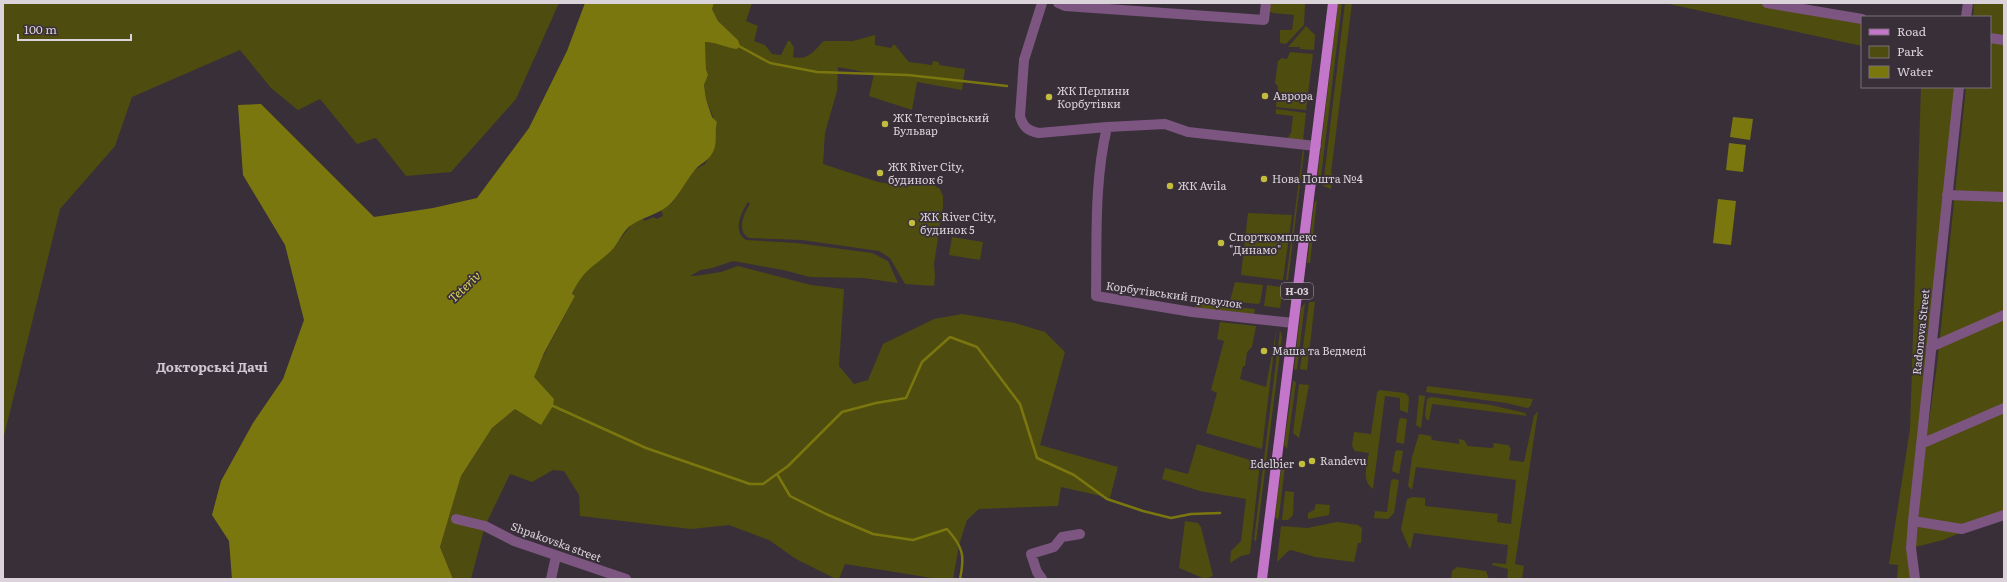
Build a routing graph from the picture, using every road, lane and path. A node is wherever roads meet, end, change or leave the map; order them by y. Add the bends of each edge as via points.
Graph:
1 (1042, 3) edge
2 (1058, 3) edge
3 (1266, 3) edge
4 (1327, 3) edge
5 (1333, 3) edge
6 (1767, 3) edge
7 (1968, 3) edge
8 (1966, 16) edge
9 (1861, 19) edge
10 (1991, 38) edge
11 (2004, 40) edge
12 (1959, 88) edge
13 (1107, 127) junction
14 (1313, 145) junction
15 (1947, 195) junction
16 (2004, 197) edge
17 (2004, 315) edge
18 (1291, 323) junction
19 (1931, 347) junction
20 (2004, 408) edge
21 (1921, 444) junction
22 (2004, 515) edge
23 (456, 519) dead end
24 (1913, 521) junction
25 (1080, 534) dead end
26 (556, 556) junction
27 (551, 579) edge
28 (626, 579) edge
29 (1042, 579) edge
30 (1258, 579) edge
31 (1262, 579) edge
32 (1916, 579) edge

1 - 13 street via 1024,60 1020,116 1024,127 1033,132
2 - 3 street via 1065,6 1264,20
4 - 14 main road, Н-03
5 - 14 main road, Н-03
6 - 9 street
7 - 8 street
10 - 11 street
12 - 15 street, Radonova Street
13 - 14 street via 1165,124 1188,132
13 - 18 street, Корбутівський провулок via 1101,152 1097,205 1096,296 1192,312
14 - 18 main road, Н-03
15 - 16 street
15 - 19 street, Radonova Street
17 - 19 street
18 - 30 main road, Н-03
18 - 31 main road, Н-03
19 - 21 street, Radonova Street
20 - 21 street
21 - 24 street, Radonova Street
22 - 24 street via 1962,528
23 - 26 street, Shpakovska street via 485,526 514,541
24 - 32 street, Radonova Street via 1911,548
25 - 29 street via 1062,537 1054,547 1031,554
26 - 27 street
26 - 28 street, Shpakovska street

